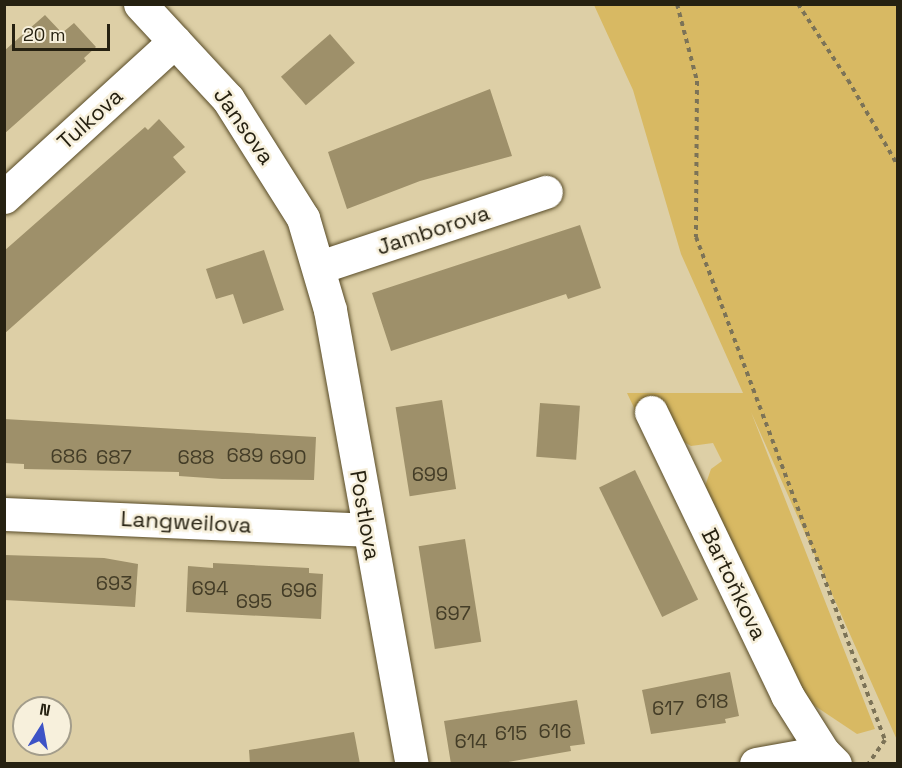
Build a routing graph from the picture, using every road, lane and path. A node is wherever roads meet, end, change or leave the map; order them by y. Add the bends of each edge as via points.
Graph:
1 (140, 4) edge
2 (677, 4) edge
3 (798, 4) edge
4 (175, 41) junction
5 (897, 166) edge
6 (546, 192) dead end
7 (4, 197) edge
8 (320, 267) junction
9 (651, 412) dead end
10 (4, 514) edge
11 (367, 530) junction
12 (829, 758) edge
13 (412, 764) edge
14 (756, 764) edge
15 (868, 764) edge

1 - 4 street, Jansova
2 - 15 path via 697,81 696,237 885,740
3 - 5 path via 848,80
4 - 7 street, Tulkova
4 - 8 street, Jansova via 228,99 280,177 303,218
6 - 8 street, Jamborova
8 - 11 street, Postlova
9 - 12 street, Bartoňkova via 788,695
10 - 11 street, Langweilova
11 - 13 street, Postlova
12 - 14 street

